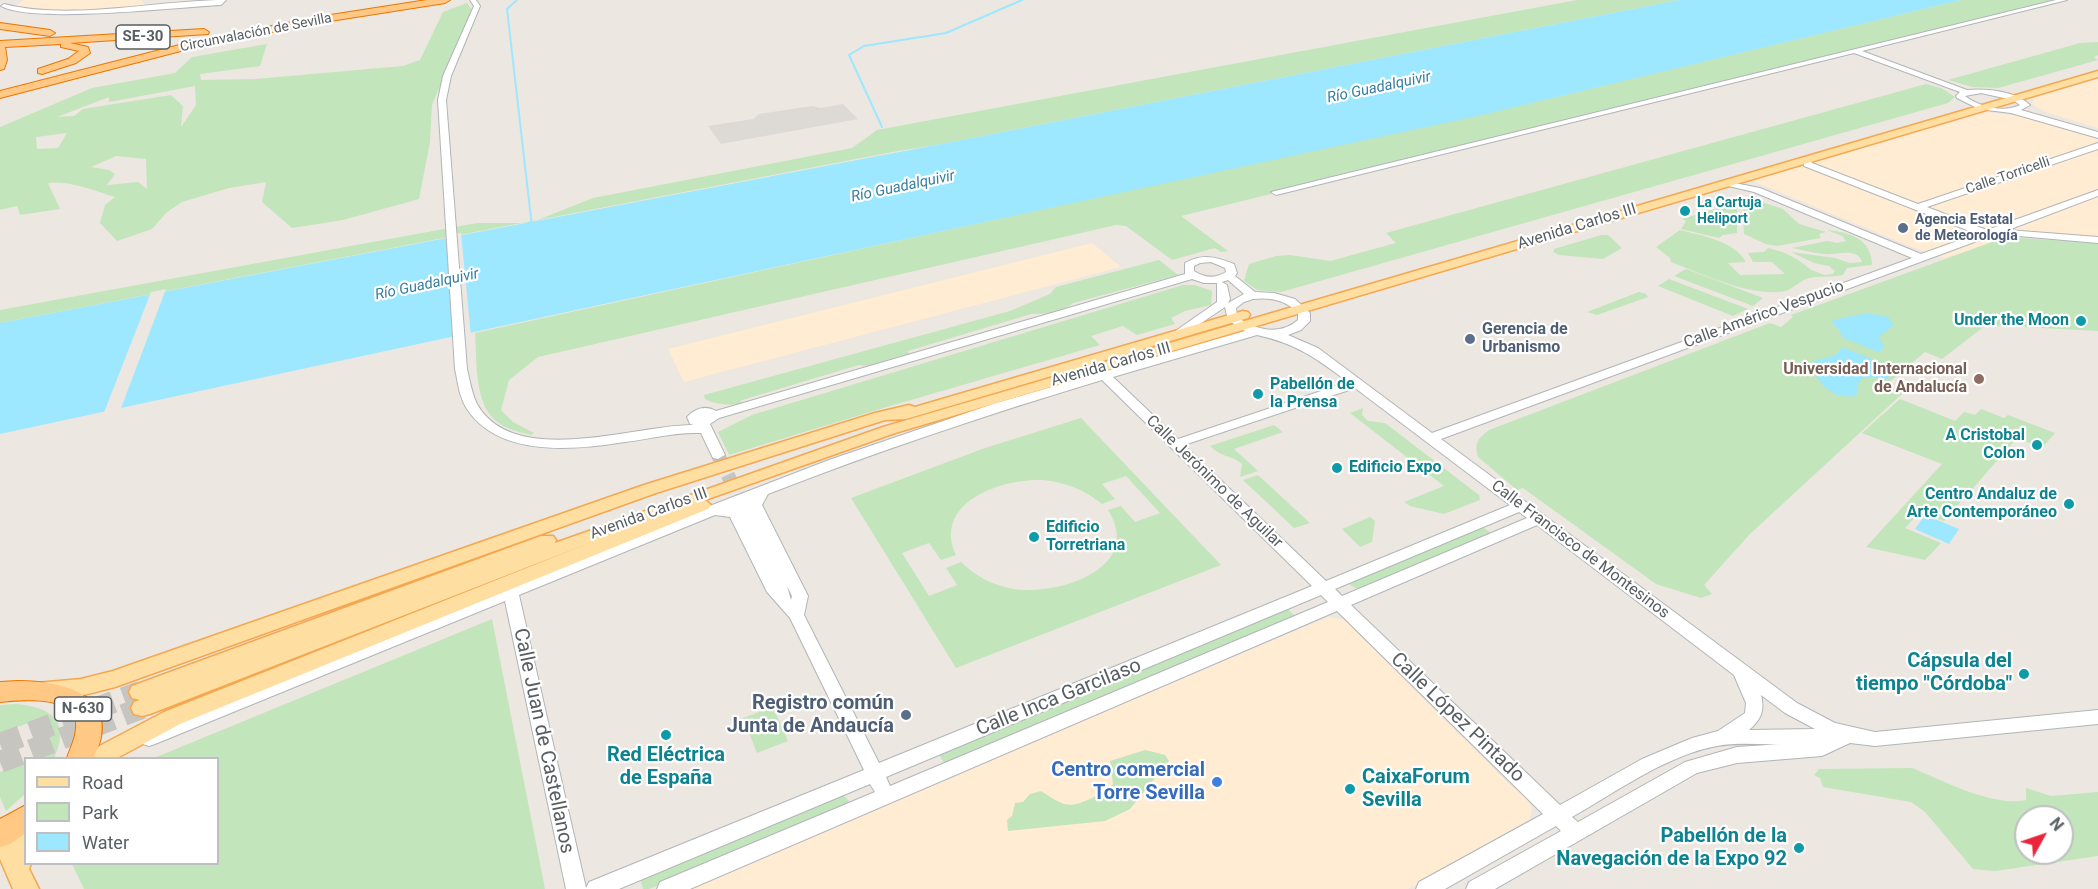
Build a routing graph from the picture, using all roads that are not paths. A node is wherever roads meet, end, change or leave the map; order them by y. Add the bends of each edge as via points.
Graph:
1 (224, 0) edge
2 (426, 0) edge
3 (445, 0) edge
4 (2064, 0) edge
5 (1, 3) edge
6 (475, 3) edge
7 (324, 20) junction
8 (286, 22) junction
9 (0, 26) edge
10 (260, 31) junction
11 (0, 46) edge
12 (1857, 52) junction
13 (2098, 66) edge
14 (0, 67) edge
15 (2098, 74) edge
16 (0, 86) edge
17 (2001, 93) junction
18 (0, 94) edge
19 (1967, 98) junction
20 (2016, 98) junction
21 (0, 105) edge
22 (2026, 105) junction
23 (1981, 108) junction
24 (2006, 110) junction
25 (2098, 129) edge
26 (2098, 135) edge
27 (2098, 146) edge
28 (1807, 160) junction
29 (1745, 178) junction
30 (1727, 183) junction
31 (1757, 190) junction
32 (1276, 192) dead end
33 (2098, 193) edge
34 (1918, 207) junction
35 (1995, 231) junction
36 (2098, 238) edge
37 (1921, 258) junction
38 (1193, 275) junction
39 (1221, 280) junction
40 (1253, 296) junction
41 (1296, 305) junction
42 (1246, 322) junction
43 (1301, 325) junction
44 (1181, 332) junction
45 (1314, 351) junction
46 (1105, 376) junction
47 (1358, 383) junction
48 (927, 407) junction
49 (701, 424) junction
50 (889, 430) junction
51 (1431, 438) junction
52 (1175, 444) junction
53 (718, 455) tunnel mouth
54 (763, 490) junction
55 (742, 504) tunnel mouth
56 (1521, 506) junction
57 (712, 510) junction
58 (1539, 519) junction
59 (1324, 588) junction
60 (511, 593) junction
61 (1340, 604) junction
62 (794, 605) junction
63 (1740, 669) junction
64 (37, 689) junction
65 (0, 692) edge
66 (2098, 717) edge
67 (1853, 736) junction
68 (1720, 738) junction
69 (81, 757) edge
70 (102, 757) edge
71 (108, 757) edge
72 (875, 774) junction
73 (886, 796) junction
74 (1557, 815) junction
75 (24, 818) edge
76 (1575, 832) junction
77 (0, 834) edge
78 (24, 855) edge
79 (22, 879) edge
80 (576, 889) edge
81 (596, 889) edge
82 (667, 889) edge
83 (1426, 889) edge
84 (1476, 889) edge

1 - 5 street via 65,12 22,11
2 - 8 highway, Circunvalación de Sevilla / SE-30
3 - 7 highway, Circunvalación de Sevilla / SE-30
4 - 12 street
6 - 49 street via 442,100 461,369 467,397 484,422 521,438 575,444
7 - 10 highway, Circunvalación de Sevilla / SE-30
7 - 18 highway via 187,45
8 - 9 highway via 126,35
8 - 11 highway, Circunvalación de Sevilla / SE-30
10 - 18 highway, Circunvalación de Sevilla / SE-30
10 - 21 highway via 121,64
11 - 14 highway
11 - 16 highway via 68,45 85,51 67,63
12 - 19 street
12 - 32 street
13 - 17 main road, Avenida Carlos III
15 - 20 main road, Avenida Carlos III
17 - 19 main road, Avenida Carlos III
17 - 20 street
19 - 23 street
19 - 41 main road, Avenida Carlos III
20 - 22 street
20 - 23 main road, Avenida Carlos III
22 - 24 street
22 - 25 street
23 - 24 street
23 - 28 main road, Avenida Carlos III
24 - 26 street
27 - 34 street, Calle Torricelli
28 - 29 main road, Avenida Carlos III
28 - 34 street via 1807,164
29 - 30 main road, Avenida Carlos III
29 - 31 street
30 - 31 street
30 - 41 main road, Avenida Carlos III
31 - 37 street
33 - 35 street, Calle Américo Vespucio
34 - 35 street
35 - 36 street
35 - 37 street, Calle Américo Vespucio
37 - 51 street, Calle Américo Vespucio
38 - 39 street
38 - 39 street via 1189,265 1212,259 1230,266 1232,273
38 - 49 street
39 - 40 street
39 - 42 street
39 - 44 street via 1222,304
40 - 41 street via 1272,296
40 - 42 street
41 - 42 main road, Avenida Carlos III
41 - 43 street via 1305,317
42 - 43 street via 1286,332
42 - 44 main road, Avenida Carlos III
42 - 45 street, Calle Francisco de Montesinos
42 - 46 street
42 - 50 main road, Avenida Carlos III
43 - 45 street, Calle Francisco de Montesinos
44 - 48 main road, Avenida Carlos III
45 - 47 street, Calle Francisco de Montesinos
46 - 52 street, Calle Jerónimo de Aguilar
46 - 54 street via 909,436
47 - 51 street, Calle Francisco de Montesinos
47 - 52 street
48 - 50 main road, Avenida Carlos III via 658,499 141,700 769,470
48 - 64 main road via 881,416 650,489 115,679 81,687
49 - 53 street
50 - 70 main road via 172,718
51 - 56 street, Calle Francisco de Montesinos
52 - 59 street, Calle Jerónimo de Aguilar
54 - 57 street
54 - 62 street via 755,505 800,596
55 - 62 street via 780,579 780,590
56 - 58 street, Calle Francisco de Montesinos
56 - 59 street, Calle Inca Garcilaso
57 - 60 street
57 - 62 street via 736,514 775,592
58 - 61 street, Calle Inca Garcilaso
58 - 63 street, Calle Francisco de Montesinos
59 - 61 street, Calle Jerónimo de Aguilar
59 - 72 street, Calle Inca Garcilaso
60 - 71 street
60 - 80 street, Calle Juan de Castellanos
61 - 73 street, Calle Inca Garcilaso
61 - 74 street, Calle López Pintado
62 - 72 street
63 - 67 street, Calle Francisco de Montesinos via 1810,720
63 - 68 street via 1754,698 1755,711 1749,722
64 - 65 highway, N-630
64 - 69 highway, N-630 via 63,694 82,706 89,732
66 - 67 street via 1875,739
67 - 68 street
67 - 76 street via 1822,749 1737,755 1692,767
68 - 74 street via 1674,751
72 - 73 street
72 - 81 street, Calle Inca Garcilaso
73 - 82 street, Calle Inca Garcilaso
74 - 76 street, Calle López Pintado
74 - 83 street
75 - 77 highway
76 - 84 street
77 - 79 main road
78 - 79 main road

